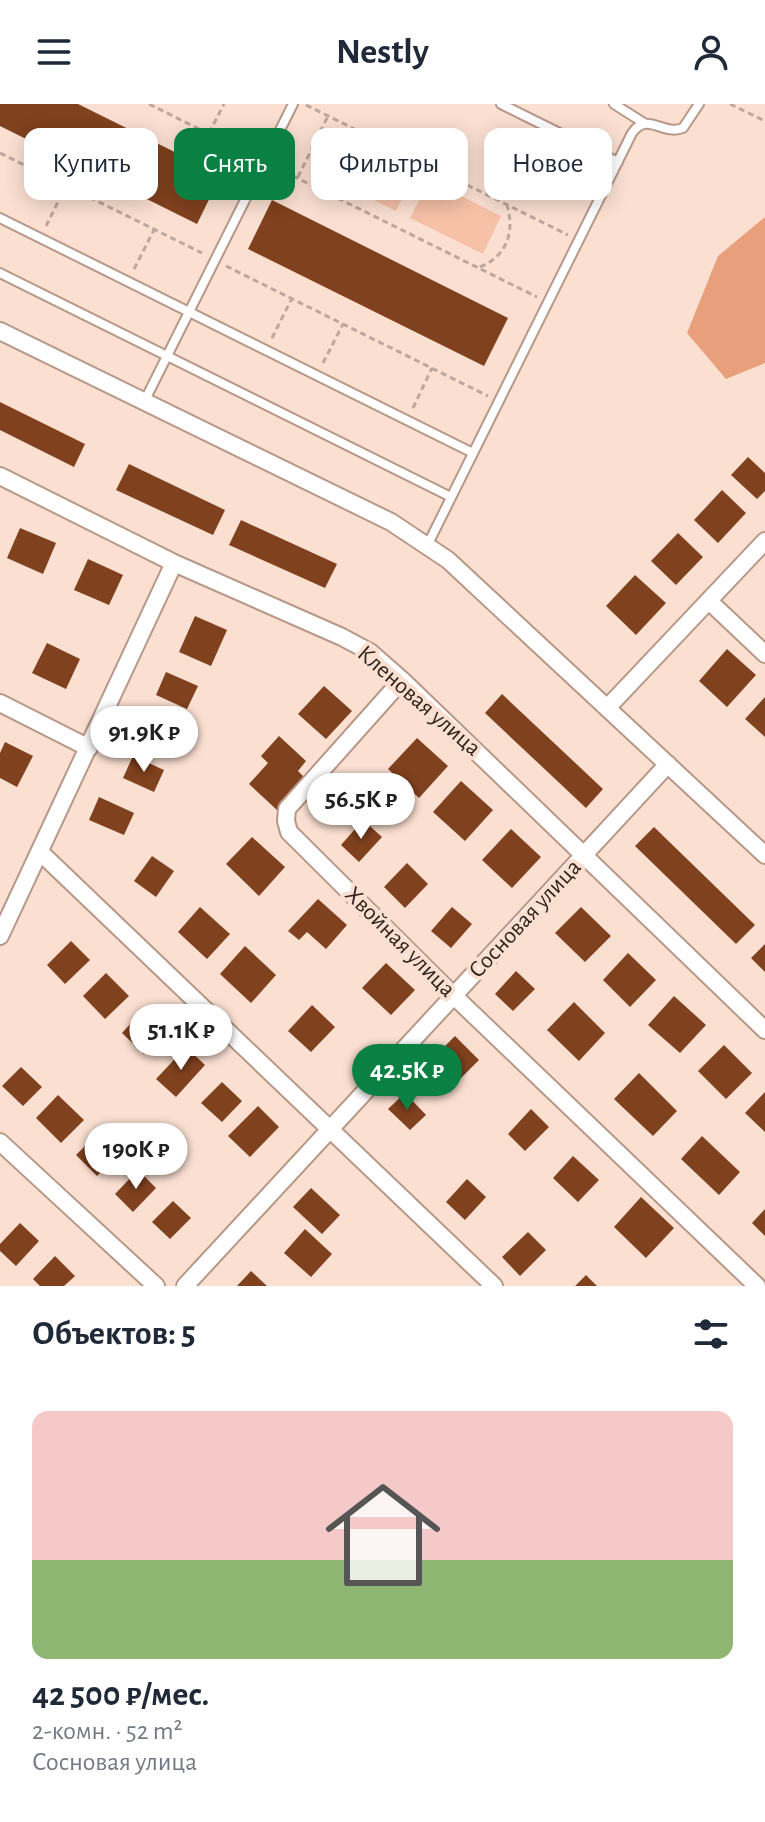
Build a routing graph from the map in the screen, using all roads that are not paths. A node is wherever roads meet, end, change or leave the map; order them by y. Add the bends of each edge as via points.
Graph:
1 (293, 104) edge
2 (501, 104) edge
3 (614, 104) edge
4 (699, 104) edge
5 (644, 123) junction
6 (618, 162) junction
7 (0, 218) edge
8 (0, 273) edge
9 (189, 312) junction
10 (0, 331) edge
11 (167, 356) junction
12 (144, 402) junction
13 (473, 453) junction
14 (0, 476) edge
15 (451, 497) junction
16 (765, 541) edge
17 (428, 544) junction
18 (174, 563) junction
19 (709, 601) junction
20 (765, 654) edge
21 (402, 680) junction
22 (0, 703) edge
23 (608, 707) junction
24 (89, 748) junction
25 (668, 764) junction
26 (40, 852) junction
27 (585, 854) junction
28 (765, 855) edge
29 (1, 931) edge
30 (454, 996) junction
31 (765, 1030) edge
32 (330, 1129) junction
33 (0, 1142) edge
34 (156, 1286) edge
35 (185, 1286) edge
36 (494, 1286) edge
37 (757, 1286) edge

1 - 9 lane
2 - 6 lane
3 - 5 lane
4 - 5 lane via 688,123 676,130
5 - 6 lane
6 - 13 lane
7 - 9 lane
8 - 11 lane
9 - 11 lane
9 - 13 lane
10 - 12 street
11 - 12 lane
11 - 15 lane
12 - 17 street
13 - 15 lane
14 - 18 street, Кленовая улица
15 - 17 lane
16 - 19 street
17 - 23 street
18 - 21 street, Кленовая улица via 342,637 370,652
18 - 24 street
19 - 20 street
19 - 23 street
21 - 27 street, Кленовая улица
21 - 30 street, Хвойная улица via 287,809 286,821 289,832
22 - 24 street
23 - 25 street
24 - 26 street
25 - 27 street, Сосновая улица
25 - 28 street
26 - 29 street
26 - 32 street
27 - 30 street, Сосновая улица
27 - 31 street, Кленовая улица
30 - 32 street, Сосновая улица
30 - 37 street, Хвойная улица
32 - 35 street, Сосновая улица
32 - 36 street
33 - 34 street

